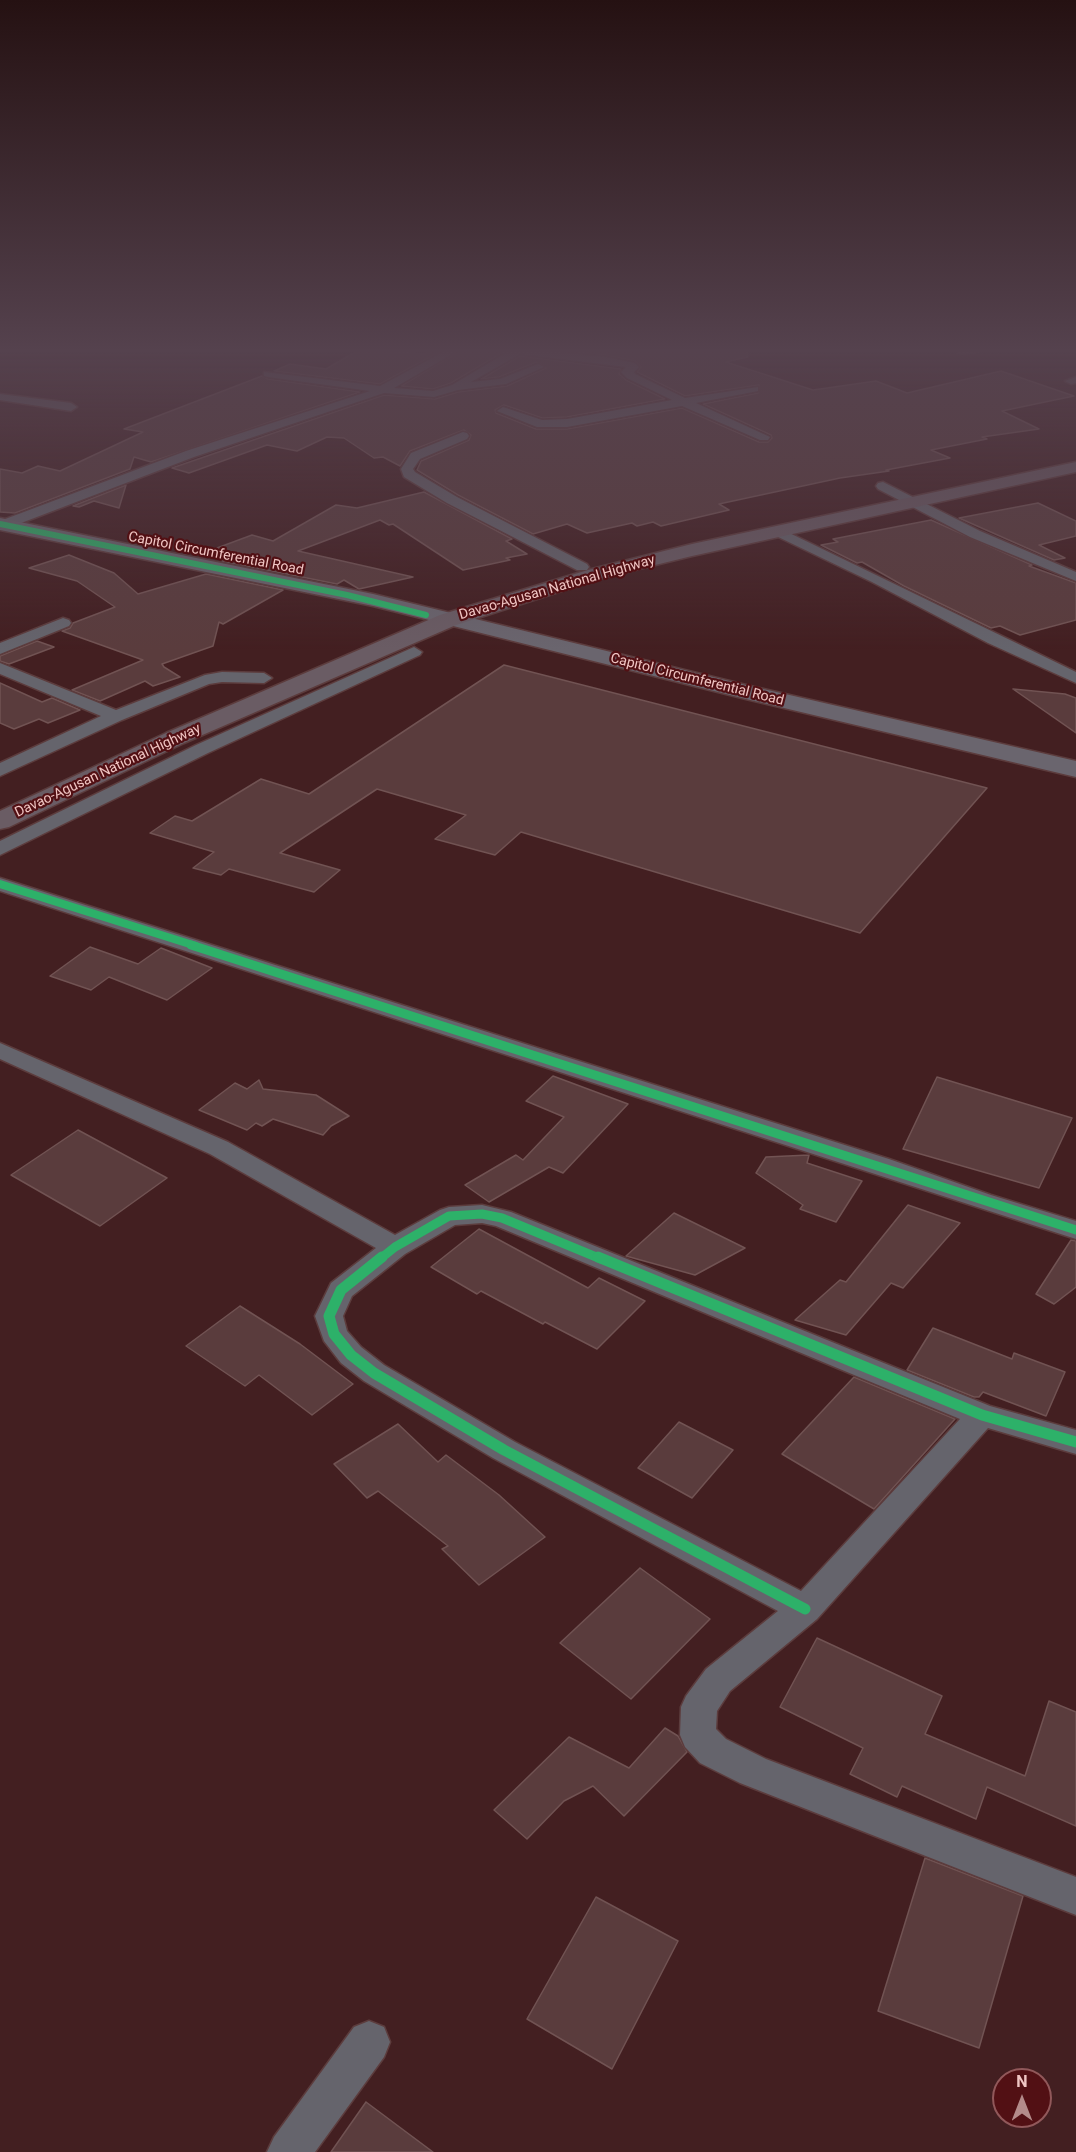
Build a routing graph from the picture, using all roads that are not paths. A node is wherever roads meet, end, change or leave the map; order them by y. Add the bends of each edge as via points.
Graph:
1 (204, 449) edge
2 (431, 449) edge
3 (1076, 458) edge
4 (1076, 467) edge
5 (898, 494) junction
6 (1, 524) edge
7 (777, 531) junction
8 (582, 567) junction
9 (1076, 577) edge
10 (437, 617) junction
11 (63, 623) dead end
12 (0, 649) edge
13 (414, 652) dead end
14 (0, 668) edge
15 (264, 678) junction
16 (1076, 678) edge
17 (116, 716) junction
18 (0, 770) edge
19 (1076, 770) edge
20 (0, 801) edge
21 (0, 821) edge
22 (0, 849) edge
23 (0, 884) edge
24 (0, 1050) edge
25 (1076, 1230) edge
26 (394, 1247) junction
27 (982, 1414) junction
28 (1076, 1442) edge
29 (805, 1609) junction
30 (1076, 1896) edge
31 (369, 2042) dead end
32 (289, 2152) edge

1 - 6 street
2 - 8 street via 415,456 407,469 409,474 452,501
3 - 5 highway, Davao-Agusan National Highway
4 - 5 highway, Davao-Agusan National Highway
5 - 7 highway, Davao-Agusan National Highway
5 - 8 highway, Davao-Agusan National Highway
5 - 9 street via 975,534
6 - 10 main road, Capitol Circumferential Road
7 - 10 highway, Davao-Agusan National Highway
7 - 16 street
8 - 10 highway, Davao-Agusan National Highway
10 - 15 highway, Davao-Agusan National Highway
10 - 19 main road, Capitol Circumferential Road
10 - 21 highway, Davao-Agusan National Highway
11 - 12 street
13 - 22 street via 201,749
14 - 17 street
15 - 17 street via 205,680
15 - 20 highway, Davao-Agusan National Highway
17 - 18 street
23 - 25 street
24 - 26 street via 219,1148
26 - 27 street via 449,1216 482,1214 502,1218
26 - 29 street via 341,1290 328,1316 334,1334 351,1355 374,1373 504,1450
27 - 28 street
27 - 29 street
29 - 30 street via 718,1680 699,1707 698,1735 713,1751 753,1771
31 - 32 street

